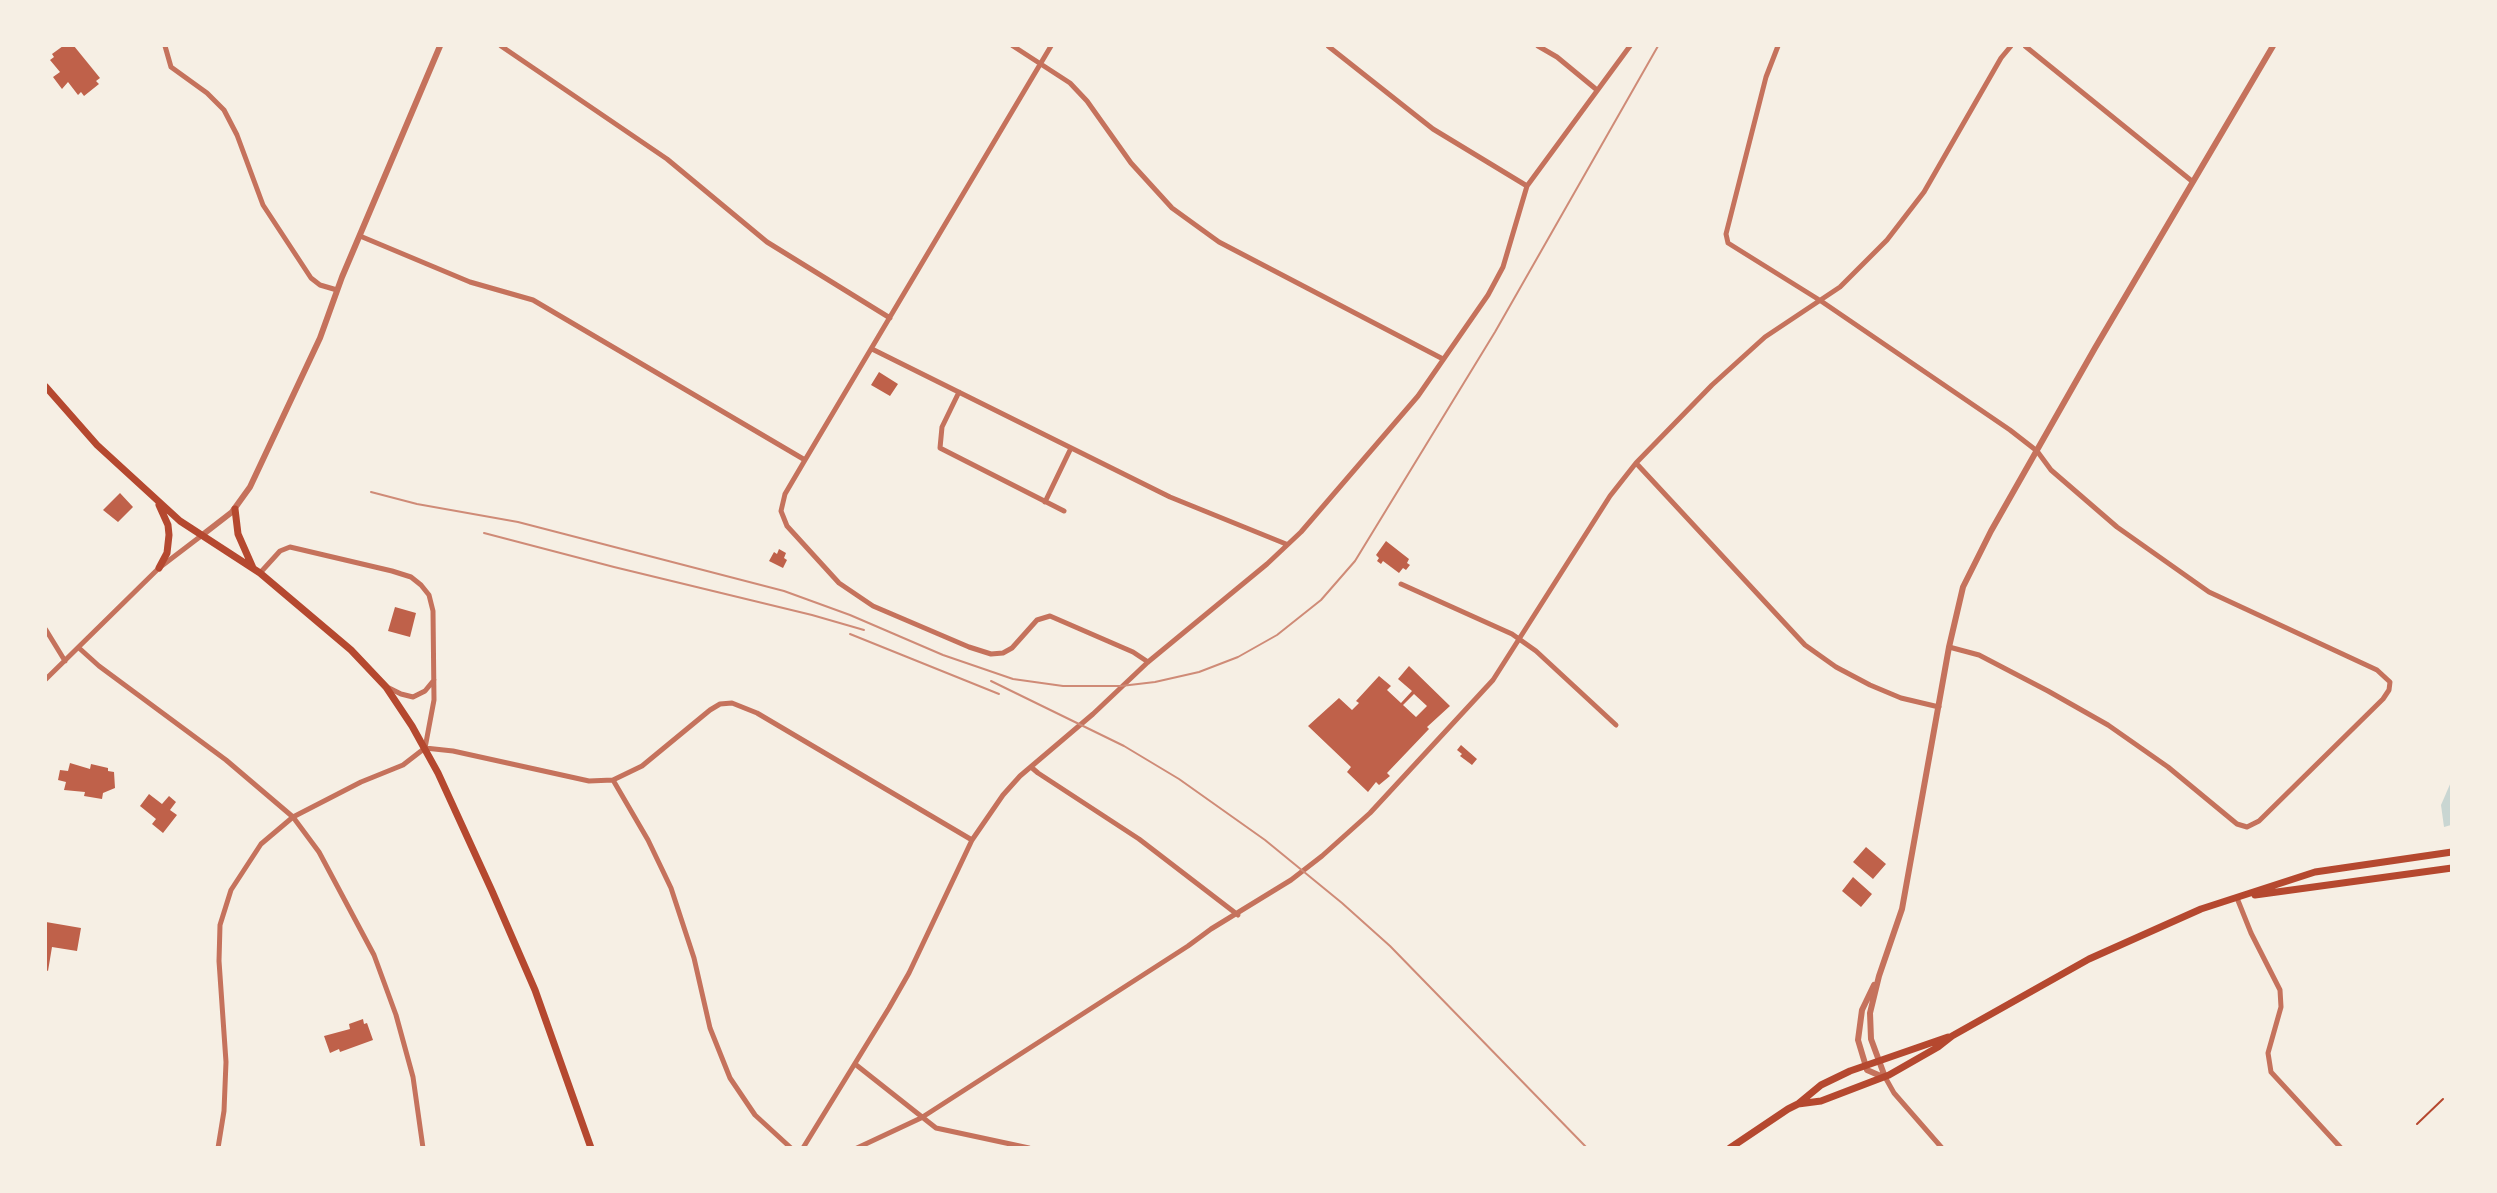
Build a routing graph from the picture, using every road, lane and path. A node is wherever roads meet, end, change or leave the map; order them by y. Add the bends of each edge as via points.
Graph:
1 (165, 46) edge
2 (440, 46) edge
3 (501, 46) edge
4 (1013, 46) edge
5 (1051, 46) edge
6 (1328, 46) edge
7 (1538, 46) edge
8 (1630, 46) edge
9 (1778, 46) edge
10 (2011, 46) edge
11 (2025, 46) edge
12 (2273, 46) edge
13 (1040, 62) junction
14 (1597, 90) junction
15 (2193, 182) junction
16 (1527, 186) junction
17 (360, 236) junction
18 (337, 290) junction
19 (1821, 301) junction
20 (890, 318) junction
21 (872, 349) junction
22 (1443, 359) junction
23 (46, 387) edge
24 (959, 392) junction
25 (1071, 448) junction
26 (2037, 451) junction
27 (804, 460) junction
28 (1636, 463) junction
29 (158, 501) junction
30 (1045, 502) junction
31 (235, 509) junction
32 (1064, 511) dead end
33 (201, 536) junction
34 (1286, 544) junction
35 (159, 568) junction
36 (256, 571) junction
37 (1401, 584) dead end
38 (46, 630) edge
39 (1520, 640) junction
40 (1950, 647) junction
41 (79, 648) junction
42 (65, 661) junction
43 (1147, 663) junction
44 (46, 679) edge
45 (434, 680) junction
46 (386, 687) junction
47 (1939, 707) junction
48 (1616, 725) dead end
49 (425, 748) junction
50 (1031, 767) junction
51 (613, 780) junction
52 (293, 817) junction
53 (972, 840) junction
54 (2452, 852) edge
55 (2452, 868) edge
56 (2237, 898) junction
57 (1237, 915) junction
58 (1879, 976) junction
59 (1952, 1036) junction
60 (1879, 1062) junction
61 (855, 1064) junction
62 (1865, 1066) junction
63 (1885, 1077) junction
64 (2443, 1099) dead end
65 (1798, 1104) junction
66 (921, 1118) junction
67 (2417, 1124) dead end
68 (2332, 1138) junction
69 (218, 1147) edge
70 (423, 1147) edge
71 (591, 1147) edge
72 (791, 1147) edge
73 (803, 1147) edge
74 (857, 1147) edge
75 (1029, 1147) edge
76 (1730, 1147) edge
77 (1942, 1147) edge
78 (2333, 1147) edge
79 (2342, 1147) edge

1 - 18 street via 172,67 224,110 263,205 311,278
2 - 17 street
3 - 20 street via 667,159 767,242
4 - 13 street
5 - 13 street
6 - 16 street via 1433,130
7 - 14 street
8 - 14 street
9 - 19 street via 1766,77 1726,240
10 - 19 street via 1906,218 1863,265
11 - 15 street
12 - 15 street
13 - 20 street
13 - 22 street via 1087,101 1131,163 1172,208 1219,242
14 - 16 street
15 - 26 street
16 - 22 street via 1503,267
17 - 18 street
17 - 27 street via 470,282 533,300
18 - 31 street via 320,338 250,487
19 - 26 street
19 - 28 street via 1765,337
20 - 21 street
21 - 24 street
21 - 27 street
22 - 34 street via 1419,396
23 - 29 main road via 97,445
24 - 25 street
24 - 30 street via 943,427 940,448
25 - 30 street
25 - 34 street via 1175,500
26 - 40 street via 1964,587
26 - 40 street via 2051,470 2117,527 2209,592 2377,670 2390,682 2389,690 2259,821 2243,827 2108,725 1979,656
27 - 43 street via 783,500 782,517 828,573 873,606 969,647 997,654 1012,648 1037,620 1050,616 1133,652
28 - 39 street via 1610,496
28 - 47 street via 1805,645 1870,685
29 - 33 main road
29 - 35 main road via 169,535
30 - 32 street
31 - 33 street
31 - 36 main road via 238,534
33 - 35 street
33 - 36 main road
34 - 43 street
35 - 41 street
36 - 45 street via 290,547 398,573 421,585 432,601
36 - 46 main road via 351,650
37 - 39 street
38 - 42 street
39 - 48 street
39 - 57 street via 1471,706 1370,813 1302,872
40 - 47 street
41 - 42 street
41 - 52 street
42 - 44 street
43 - 50 street
45 - 46 street via 413,697
45 - 49 street
46 - 49 main road
47 - 58 street via 1902,909
49 - 51 street via 589,781
49 - 52 street via 403,765
49 - 71 main road via 535,990
50 - 53 street via 1007,791
50 - 57 street via 1139,839
51 - 53 street via 642,765 710,709 732,703 757,713
51 - 72 street via 671,888 710,1028 730,1078 755,1115
52 - 69 street via 261,844 231,890 220,925 226,1062
52 - 70 street via 320,852 374,955 414,1077
53 - 61 street via 909,974
54 - 56 main road via 2315,872
55 - 56 main road
56 - 59 main road via 2201,909 2089,959
56 - 68 street via 2280,990 2281,1007 2268,1047 2269,1065 2280,1084
57 - 66 street
58 - 60 street via 1869,1026
58 - 62 street via 1858,1026
59 - 60 main road
59 - 63 main road
60 - 62 main road
60 - 63 street
61 - 66 street
61 - 73 street
62 - 63 street via 1872,1074
62 - 65 main road via 1821,1085
63 - 65 main road via 1821,1101
63 - 77 street
64 - 67 path
65 - 76 main road
66 - 74 street
66 - 75 street via 936,1128
68 - 78 street
68 - 79 street

